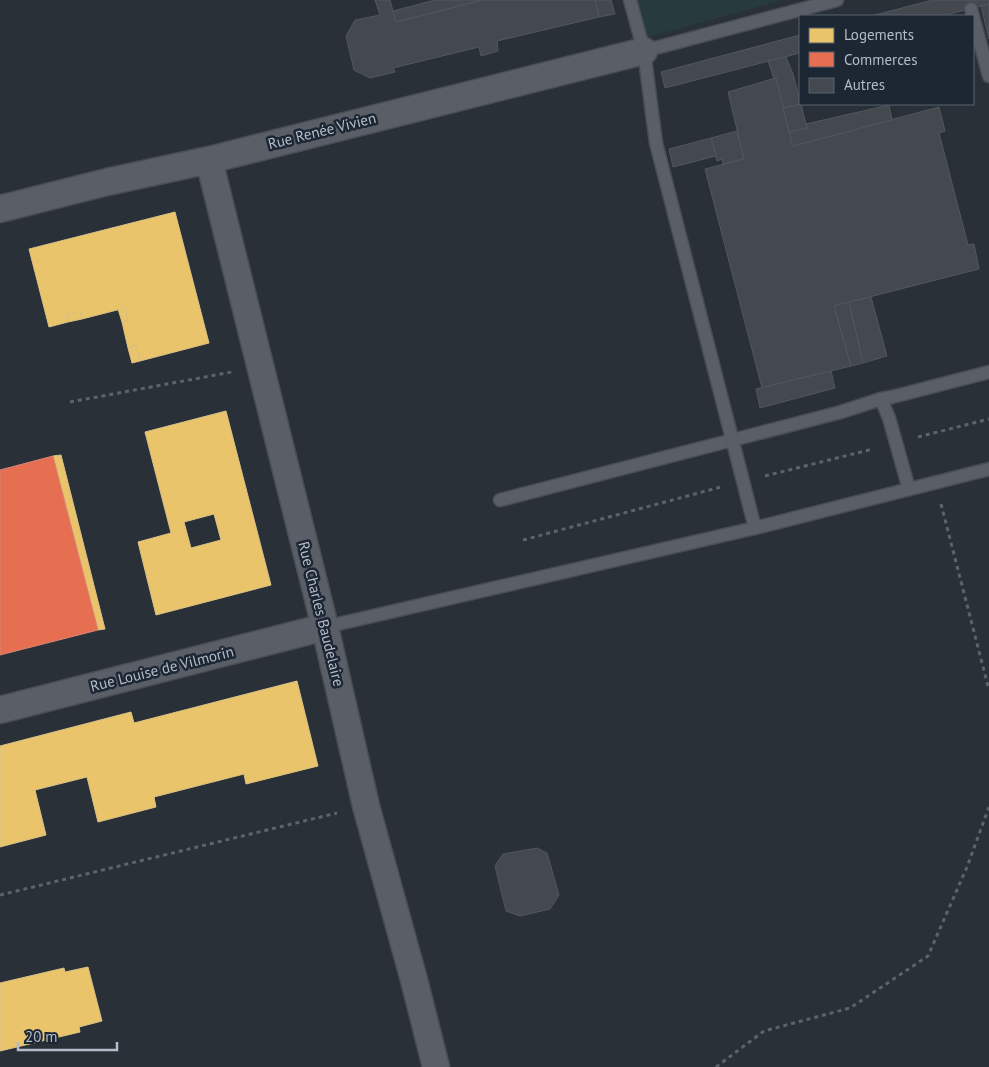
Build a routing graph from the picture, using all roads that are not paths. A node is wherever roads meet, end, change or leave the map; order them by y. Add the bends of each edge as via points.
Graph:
1 (630, 0) edge
2 (837, 0) edge
3 (971, 9) dead end
4 (973, 15) edge
5 (974, 20) edge
6 (644, 51) junction
7 (989, 76) edge
8 (209, 160) junction
9 (0, 209) edge
10 (989, 372) edge
11 (881, 399) junction
12 (733, 440) junction
13 (989, 469) edge
14 (909, 489) junction
15 (500, 500) dead end
16 (755, 528) junction
17 (325, 627) junction
18 (0, 710) edge
19 (436, 1067) edge

1 - 6 lane
2 - 6 lane
3 - 4 lane
5 - 7 lane
6 - 8 street, Rue Renée Vivien
6 - 12 lane via 656,143
8 - 9 street, Rue Renée Vivien
8 - 17 street, Rue Charles Baudelaire
10 - 11 lane
11 - 12 lane
11 - 14 lane
12 - 15 lane
12 - 16 lane
13 - 14 lane
14 - 16 lane
16 - 17 lane
17 - 18 street, Rue Louise de Vilmorin
17 - 19 street, Rue Charles Baudelaire via 366,806

